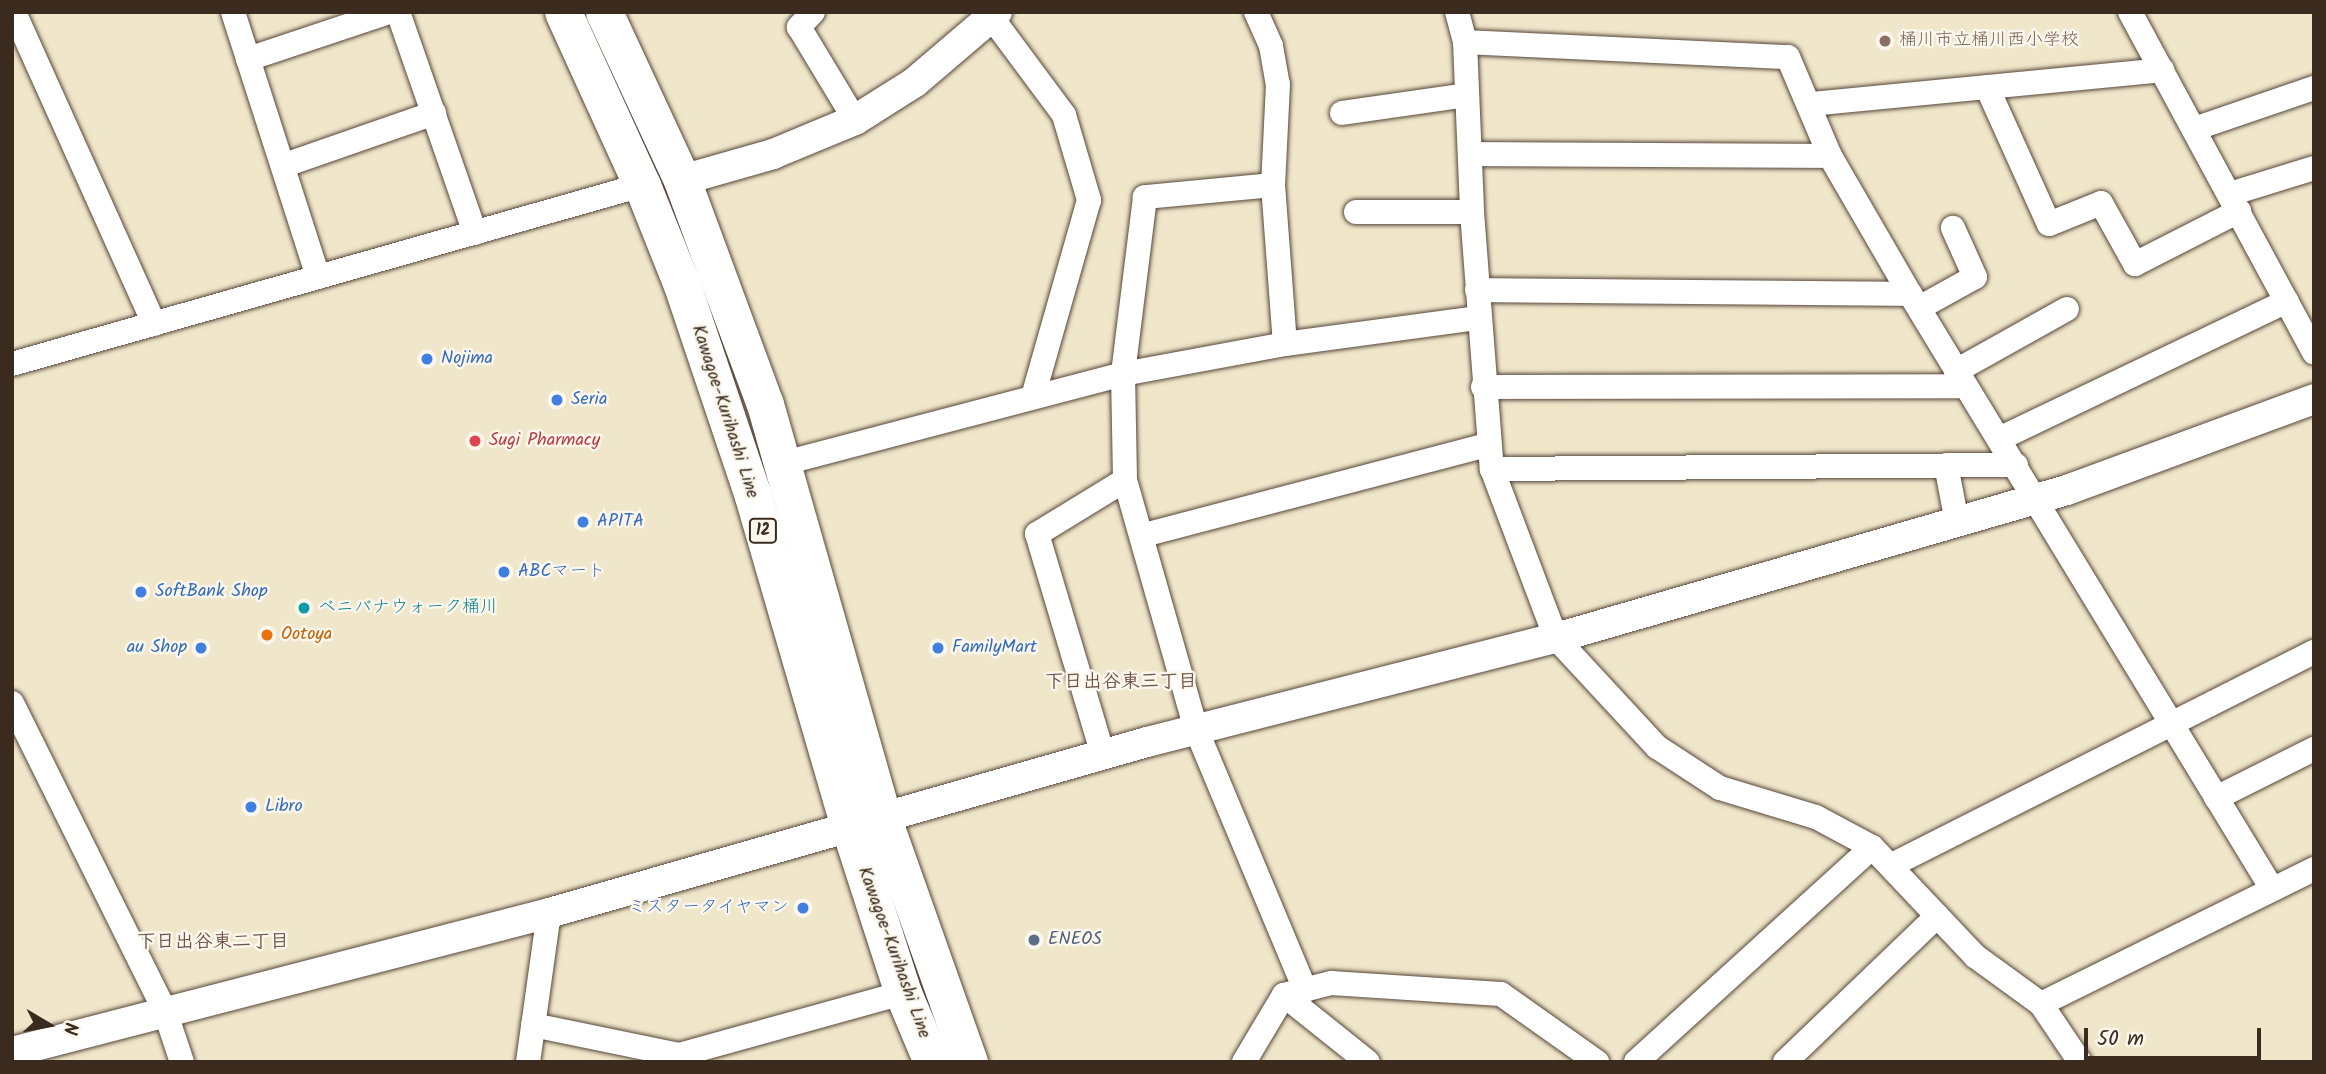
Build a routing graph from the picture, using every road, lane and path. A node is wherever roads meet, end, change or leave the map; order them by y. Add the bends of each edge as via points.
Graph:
1 (14, 12) edge
2 (389, 12) edge
3 (398, 12) edge
4 (563, 12) edge
5 (604, 12) edge
6 (813, 12) edge
7 (1256, 12) edge
8 (1457, 12) edge
9 (2130, 12) edge
10 (233, 13) edge
11 (995, 15) edge
12 (1465, 42) junction
13 (248, 58) junction
14 (2162, 70) junction
15 (1987, 87) junction
16 (2314, 88) edge
17 (1467, 95) junction
18 (1811, 104) junction
19 (434, 113) junction
20 (1342, 113) dead end
21 (855, 120) junction
22 (2194, 129) junction
23 (1470, 154) junction
24 (1830, 156) junction
25 (285, 165) junction
26 (2314, 168) edge
27 (682, 180) junction
28 (642, 185) junction
29 (1273, 185) junction
30 (2234, 202) junction
31 (1356, 212) dead end
32 (1472, 212) junction
33 (1953, 228) dead end
34 (475, 233) junction
35 (318, 277) junction
36 (1477, 290) junction
37 (1914, 301) junction
38 (2298, 307) edge
39 (2067, 309) dead end
40 (1478, 318) junction
41 (154, 324) junction
42 (1284, 344) junction
43 (2314, 352) edge
44 (12, 364) edge
45 (1122, 374) junction
46 (1961, 379) junction
47 (1483, 387) junction
48 (1033, 397) junction
49 (2314, 399) edge
50 (1999, 439) junction
51 (1490, 457) junction
52 (784, 463) junction
53 (1945, 465) junction
54 (2016, 465) junction
55 (1125, 480) junction
56 (2035, 499) junction
57 (1957, 522) junction
58 (1144, 535) junction
59 (1556, 638) junction
60 (2314, 652) edge
61 (12, 703) edge
62 (2172, 724) junction
63 (1196, 729) junction
64 (2314, 749) edge
65 (1103, 755) junction
66 (2217, 798) junction
67 (867, 824) junction
68 (1871, 846) junction
69 (1892, 865) junction
70 (2314, 869) edge
71 (2272, 889) junction
72 (549, 913) junction
73 (1937, 916) junction
74 (903, 993) junction
75 (1294, 993) junction
76 (2042, 1004) junction
77 (165, 1011) junction
78 (533, 1024) junction
79 (12, 1052) edge
80 (2069, 1058) edge
81 (182, 1062) edge
82 (528, 1062) edge
83 (933, 1062) edge
84 (969, 1062) edge
85 (1244, 1062) edge
86 (1368, 1062) edge
87 (1597, 1062) edge
88 (1636, 1062) edge
89 (1786, 1062) edge

1 - 41 street
2 - 13 street
3 - 19 street
4 - 28 main road, Kawagoe-Kurihashi Line / 12
5 - 27 main road, Kawagoe-Kurihashi Line / 12
6 - 21 street via 799,27
7 - 29 street via 1271,46 1278,84
8 - 12 street
9 - 14 street
10 - 13 street
11 - 21 street via 915,82
11 - 48 street via 1065,115 1089,200
12 - 17 street
12 - 18 street via 1788,57
13 - 25 street
14 - 15 street
14 - 22 street
15 - 18 street
15 - 30 street via 2049,224 2101,204 2135,264
16 - 22 street
17 - 20 street
17 - 23 street
18 - 24 street
19 - 25 street
19 - 34 street
21 - 27 street via 773,154
22 - 30 street
23 - 24 street
23 - 32 street
24 - 37 street
25 - 35 street
26 - 30 street
27 - 52 main road, Kawagoe-Kurihashi Line / 12
28 - 34 street
28 - 67 main road, Kawagoe-Kurihashi Line / 12 via 682,285
29 - 42 street
29 - 45 street via 1145,197
30 - 38 street
31 - 32 street
32 - 36 street
33 - 37 street via 1975,277
34 - 35 street
35 - 41 street
36 - 37 street
36 - 40 street
37 - 46 street
38 - 43 street
38 - 50 street
39 - 46 street
40 - 42 street
40 - 47 street
41 - 44 street
42 - 45 street
45 - 48 street
45 - 55 street
46 - 47 street
46 - 50 street
47 - 51 street
48 - 52 street
49 - 56 street
50 - 54 street
51 - 53 street
51 - 58 street
51 - 59 street
52 - 67 main road, Kawagoe-Kurihashi Line / 12
53 - 54 street
53 - 57 street
54 - 56 street
55 - 58 street
55 - 65 street via 1037,534
56 - 57 street
56 - 62 street
57 - 59 street
58 - 63 street
59 - 63 street
59 - 68 street via 1657,747 1720,789 1816,817
60 - 62 street
61 - 77 street
62 - 66 street
62 - 69 street
63 - 65 street
63 - 75 street
64 - 66 street
65 - 67 street
66 - 71 street
67 - 72 street
67 - 74 main road, Kawagoe-Kurihashi Line / 12
67 - 84 main road, Kawagoe-Kurihashi Line / 12
68 - 69 street
68 - 88 street
69 - 73 street
70 - 71 street
71 - 76 street
72 - 77 street
72 - 78 street
73 - 76 street via 1975,956
73 - 89 street
74 - 78 street via 679,1055
74 - 83 main road, Kawagoe-Kurihashi Line / 12
75 - 85 street
75 - 86 street
75 - 87 street via 1331,983 1395,983 1502,994
76 - 80 street
77 - 79 street
77 - 81 street
78 - 82 street

